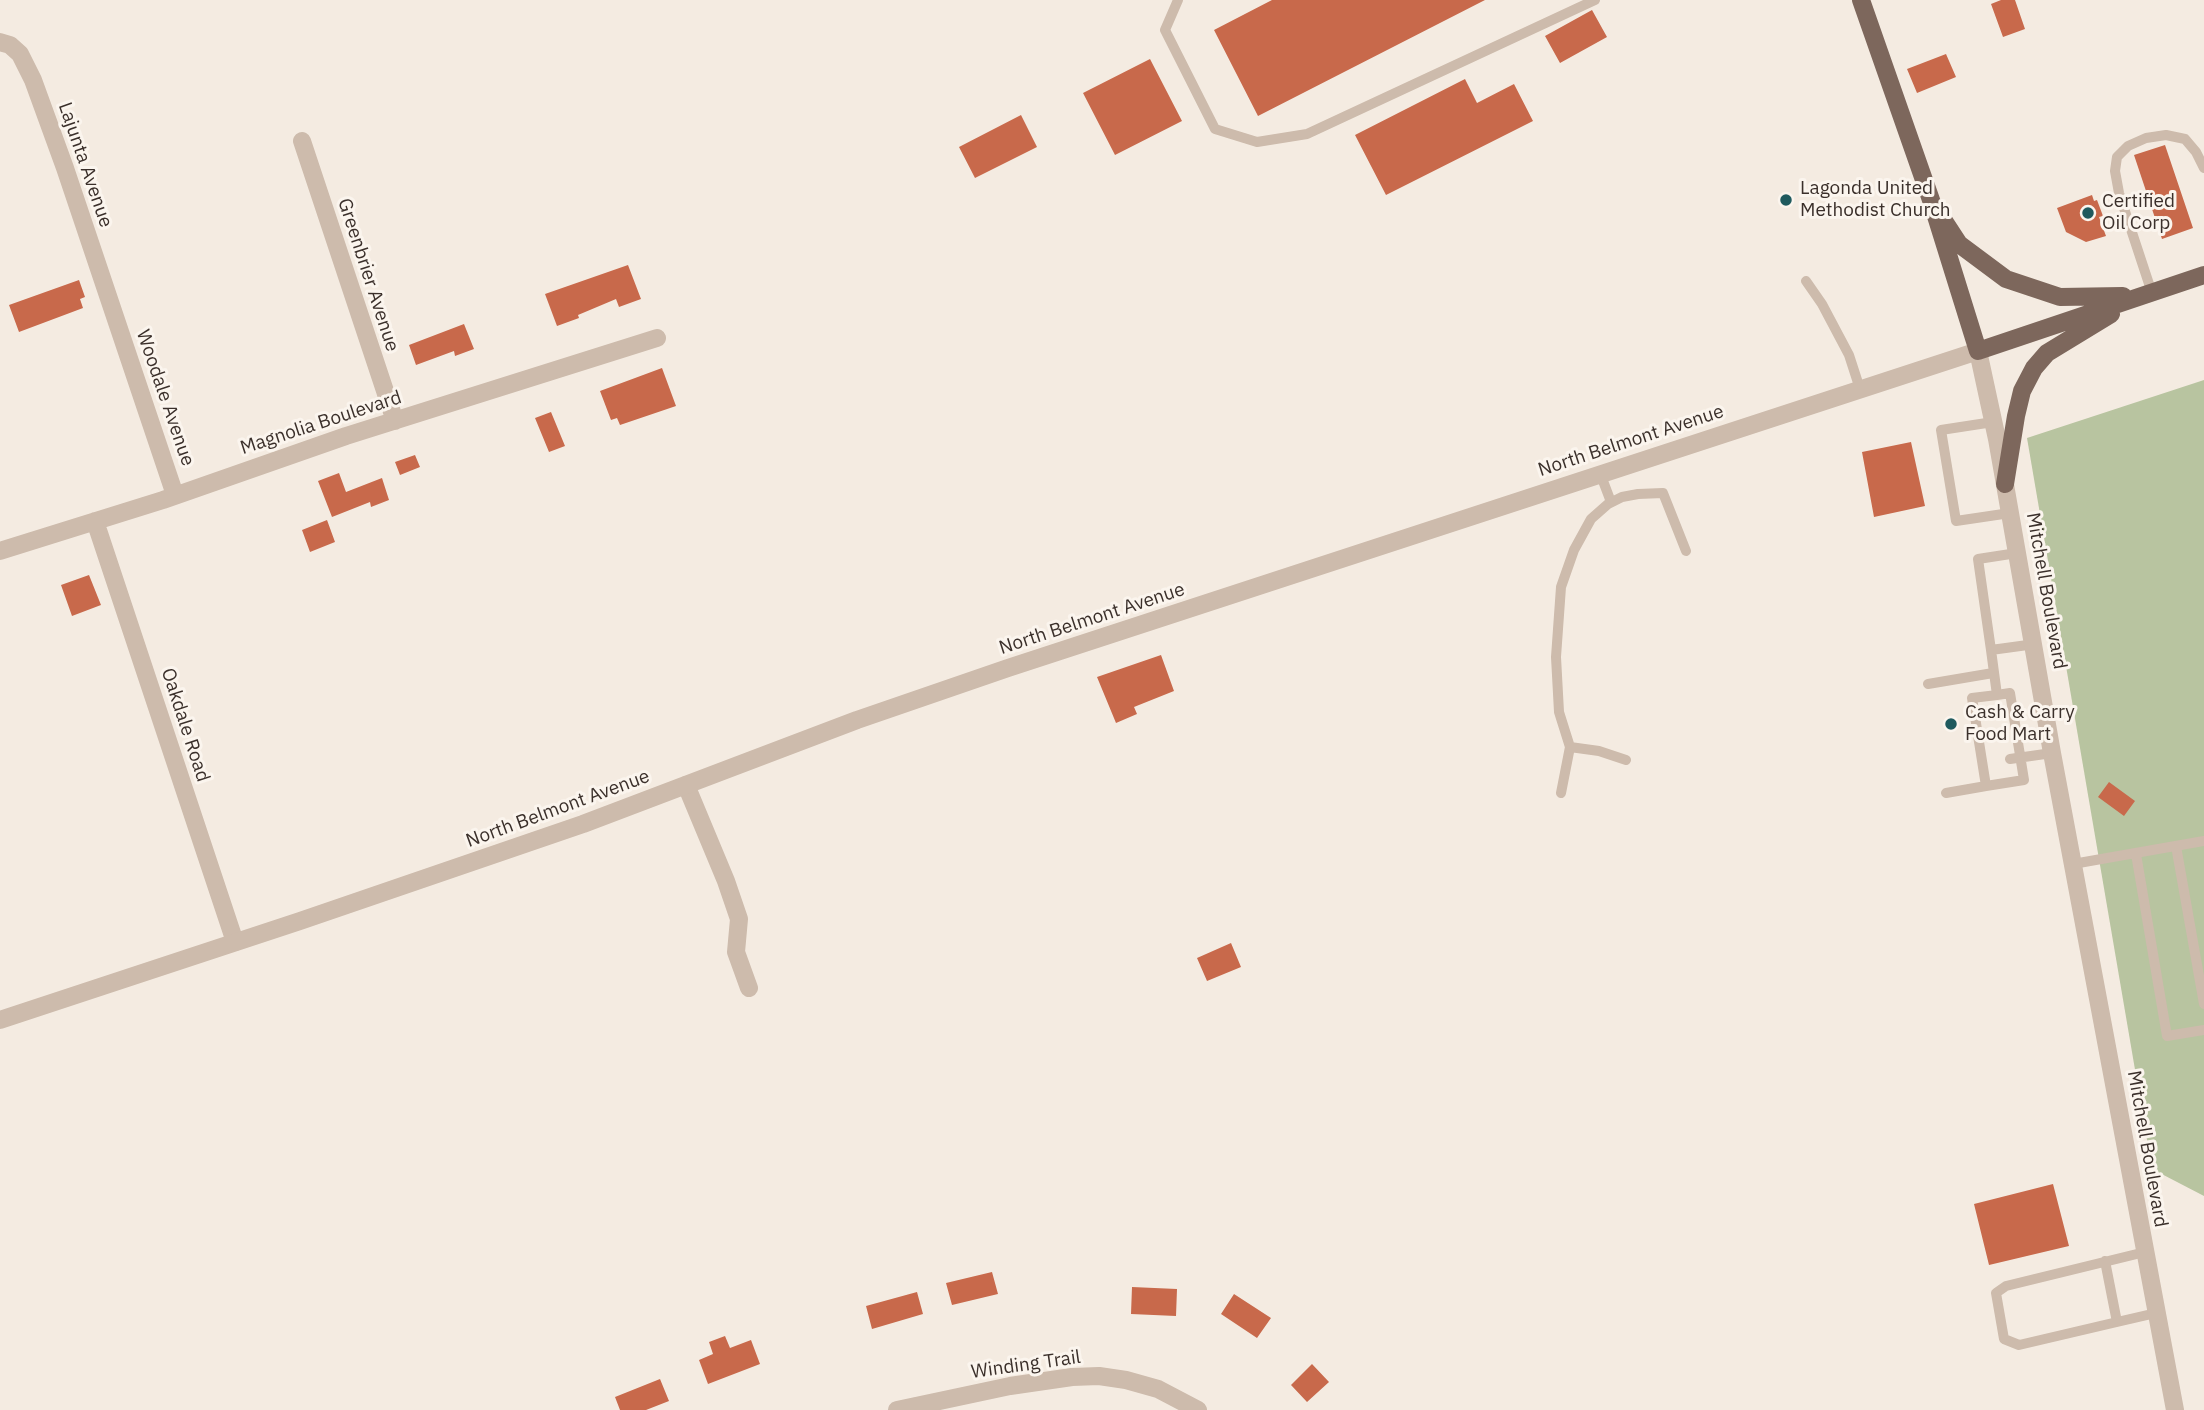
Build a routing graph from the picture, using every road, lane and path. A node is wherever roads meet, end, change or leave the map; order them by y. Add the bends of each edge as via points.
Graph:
1 (1178, 0) edge
2 (1595, 0) edge
3 (1861, 0) edge
4 (0, 43) edge
5 (302, 141) dead end
6 (2204, 167) edge
7 (1931, 200) junction
8 (2204, 275) edge
9 (1806, 281) dead end
10 (2146, 295) junction
11 (114, 314) joint
12 (657, 338) dead end
13 (1978, 351) junction
14 (1860, 389) junction
15 (395, 421) junction
16 (1993, 422) junction
17 (1600, 473) junction
18 (2005, 484) junction
19 (175, 495) junction
20 (1611, 502) junction
21 (2010, 513) junction
22 (95, 521) junction
23 (0, 551) edge
24 (1686, 551) dead end
25 (2017, 553) junction
26 (2035, 644) junction
27 (1991, 650) junction
28 (1993, 673) junction
29 (1928, 684) dead end
30 (1997, 695) junction
31 (2015, 725) junction
32 (2003, 727) dead end
33 (1570, 747) junction
34 (2052, 753) junction
35 (2015, 759) junction
36 (1626, 760) dead end
37 (686, 785) junction
38 (1986, 786) junction
39 (1561, 793) dead end
40 (1946, 793) dead end
41 (2204, 841) edge
42 (2176, 846) junction
43 (2136, 854) junction
44 (2073, 864) junction
45 (234, 942) junction
46 (748, 988) dead end
47 (2204, 1004) edge
48 (0, 1020) edge
49 (2204, 1030) edge
50 (2145, 1252) junction
51 (2105, 1261) junction
52 (2156, 1313) junction
53 (2117, 1322) junction
54 (897, 1410) edge
55 (1198, 1410) edge
56 (2175, 1410) edge

1 - 2 lane via 1165,30 1214,129 1257,142 1307,134
3 - 7 main road, Mitchell Boulevard
4 - 11 street, Lajunta Avenue via 20,54 33,80
5 - 15 street, Greenbrier Avenue
6 - 10 lane via 2185,139 2166,135 2128,146 2117,157 2119,192
7 - 10 main road via 1959,244 2006,279 2060,297
7 - 13 main road, Mitchell Boulevard
8 - 10 main road, North Belmont Avenue
9 - 14 lane via 1849,355
10 - 13 main road, North Belmont Avenue
10 - 18 main road via 2047,353 2034,368 2019,404
11 - 19 street, Woodale Avenue
12 - 15 street, Magnolia Boulevard
13 - 14 street, North Belmont Avenue
13 - 16 street, Mitchell Boulevard
14 - 17 street, North Belmont Avenue
15 - 19 street, Magnolia Boulevard
16 - 18 street, Mitchell Boulevard
16 - 21 lane via 1941,430 1956,521
17 - 20 lane
17 - 37 street, North Belmont Avenue via 857,720
18 - 21 street, Mitchell Boulevard
19 - 22 street, Magnolia Boulevard
20 - 24 lane via 1663,492
20 - 33 lane via 1591,519 1561,587 1557,691
21 - 25 street, Mitchell Boulevard
22 - 23 street, Magnolia Boulevard
22 - 45 street, Oakdale Road
25 - 26 street, Mitchell Boulevard
25 - 27 lane via 1978,559
26 - 27 lane
26 - 34 street, Mitchell Boulevard
27 - 28 lane
28 - 29 lane
28 - 30 lane
30 - 31 lane via 2010,693
30 - 38 lane via 1972,698 1988,763
31 - 32 lane
31 - 35 lane
33 - 36 lane
33 - 39 lane
34 - 35 lane
34 - 44 street, Mitchell Boulevard
35 - 38 lane via 2024,780
37 - 45 street, North Belmont Avenue
37 - 46 street via 739,919 736,952
38 - 40 lane
41 - 42 lane
42 - 43 lane
42 - 47 lane
43 - 44 lane
43 - 49 lane via 2167,1036
44 - 50 street, Mitchell Boulevard
45 - 48 street, North Belmont Avenue
50 - 51 lane
50 - 52 street, Mitchell Boulevard
51 - 53 lane
51 - 53 lane via 2006,1286 1996,1293 2004,1339 2018,1345
52 - 53 lane
52 - 56 street, Mitchell Boulevard
54 - 55 street, Winding Trail via 1010,1386 1100,1376 1158,1389

